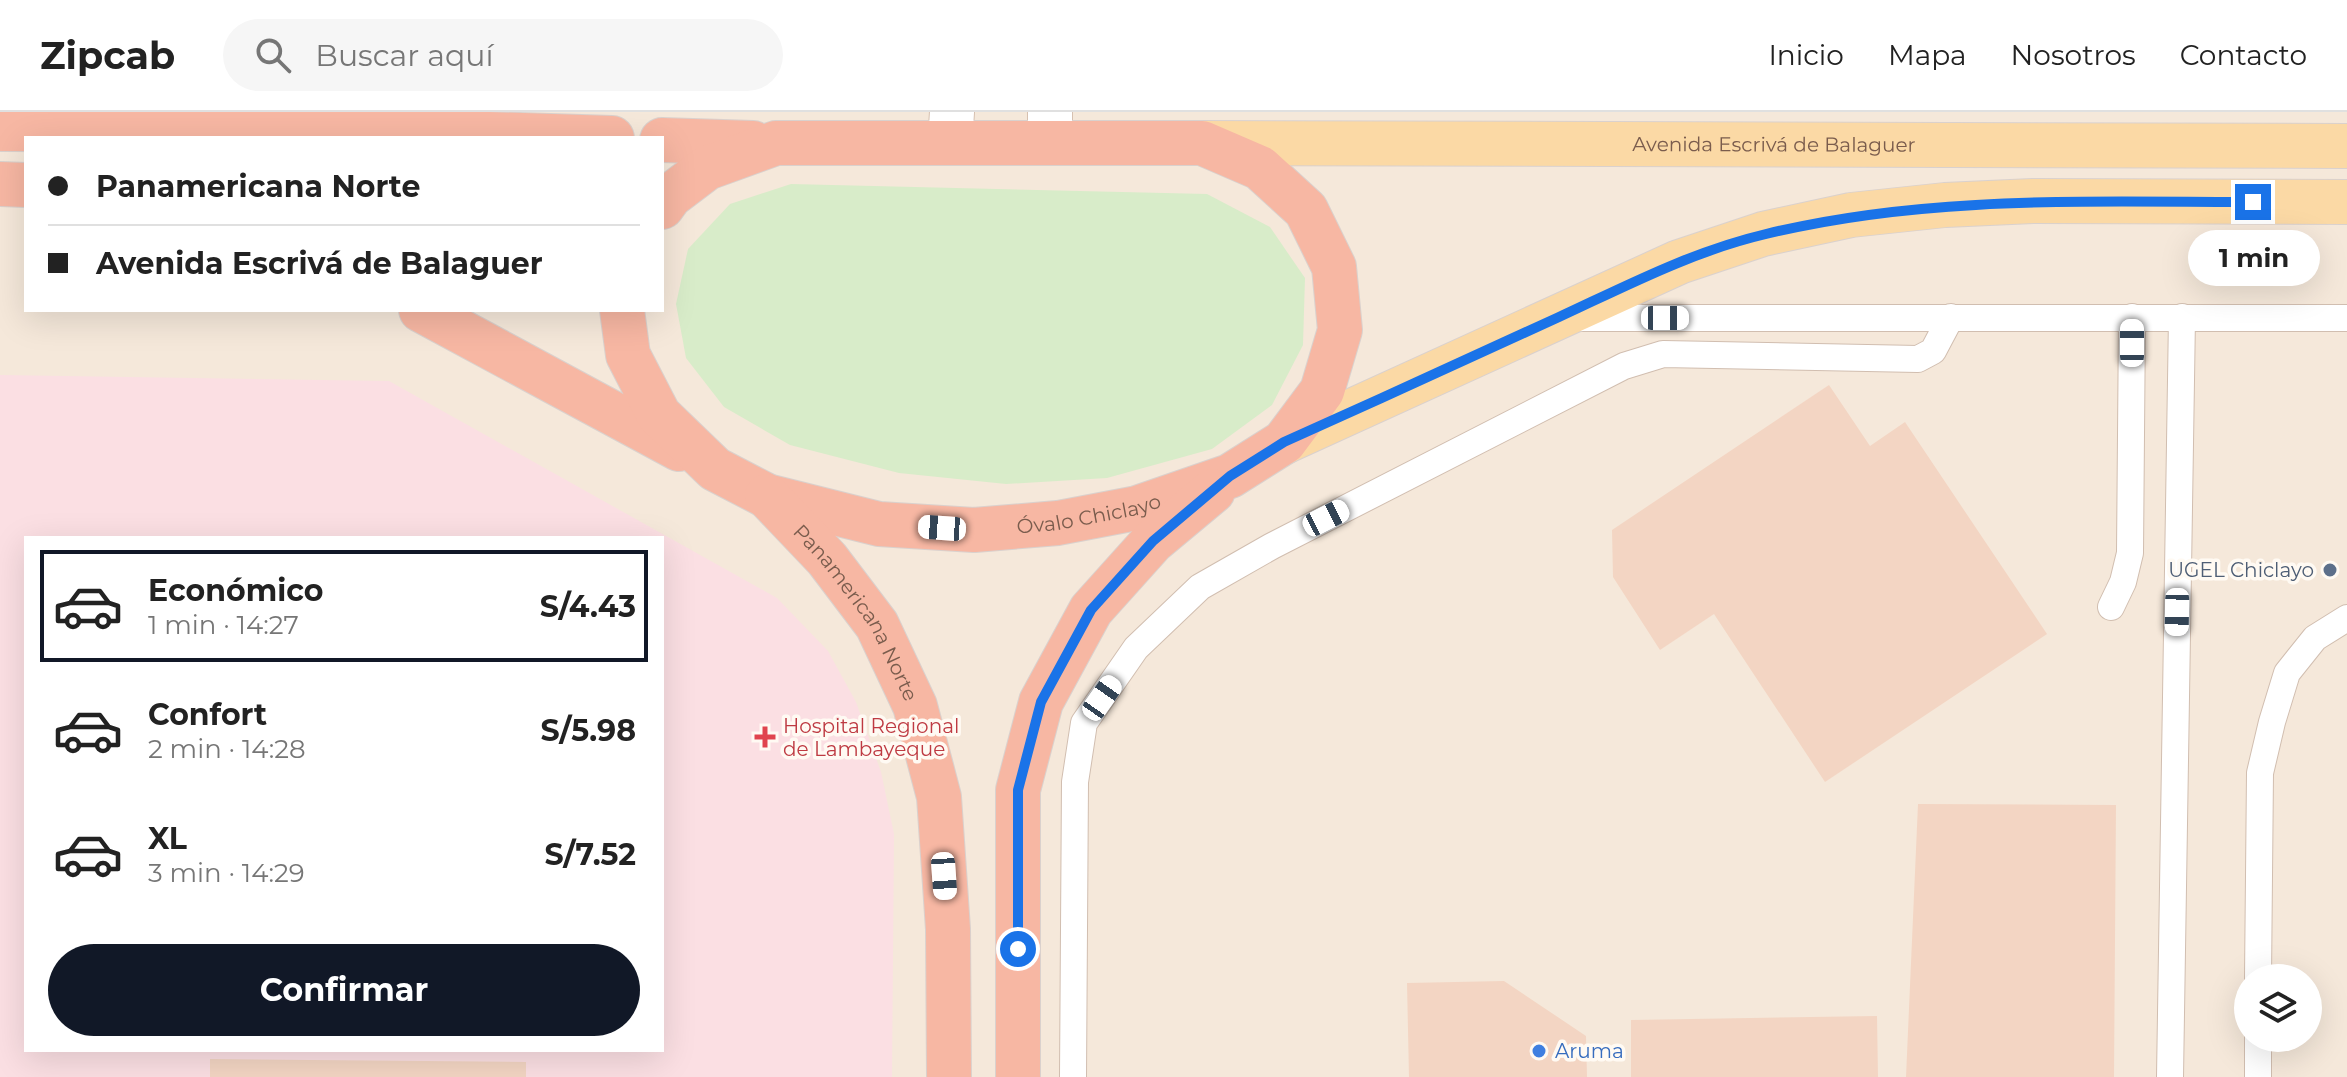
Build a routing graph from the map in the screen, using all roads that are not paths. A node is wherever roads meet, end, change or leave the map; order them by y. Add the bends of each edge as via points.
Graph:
1 (951, 127) edge
2 (1050, 127) edge
3 (0, 129) edge
4 (550, 136) edge
5 (664, 140) edge
6 (776, 143) junction
7 (1202, 143) junction
8 (2347, 146) edge
9 (0, 184) edge
10 (24, 185) edge
11 (2347, 202) edge
12 (664, 204) edge
13 (425, 312) edge
14 (622, 312) edge
15 (1951, 317) junction
16 (2132, 317) junction
17 (2182, 317) junction
18 (1558, 318) junction
19 (1665, 318) junction
20 (2347, 318) edge
21 (1663, 354) junction
22 (1284, 442) junction
23 (715, 469) junction
24 (1230, 476) junction
25 (767, 496) junction
26 (2111, 607) dead end
27 (2347, 618) edge
28 (1041, 702) junction
29 (1084, 723) junction
30 (2258, 964) edge
31 (2258, 1052) edge
32 (949, 1077) edge
33 (1018, 1077) edge
34 (1073, 1077) edge
35 (2170, 1077) edge
36 (2258, 1077) edge

1 - 2 highway, Óvalo Chiclayo
1 - 6 highway, Óvalo Chiclayo
2 - 7 highway, Óvalo Chiclayo
3 - 4 highway
5 - 6 highway
6 - 12 highway, Óvalo Chiclayo via 707,168
7 - 8 main road, Avenida Escrivá de Balaguer
7 - 22 highway, Óvalo Chiclayo via 1260,168 1306,210 1334,267 1340,330 1322,391
9 - 10 highway
11 - 18 main road via 2033,201 1851,215 1763,234 1679,262
13 - 23 highway
14 - 23 highway, Óvalo Chiclayo via 628,355 659,415
15 - 16 lane
15 - 19 lane
15 - 21 lane via 1933,351 1918,359
16 - 17 lane
16 - 26 lane via 2130,553
17 - 20 lane
17 - 35 lane
18 - 19 lane
18 - 22 main road
19 - 21 lane
21 - 29 lane via 1624,366 1200,587 1136,648
22 - 24 highway, Óvalo Chiclayo
23 - 25 highway, Óvalo Chiclayo
24 - 25 highway, Óvalo Chiclayo via 1137,508 1058,523 974,530 879,524
24 - 28 highway via 1153,541 1091,610
25 - 32 highway, Panamericana Norte via 827,559 877,625 915,706 939,797 948,929
27 - 30 lane via 2315,638 2287,673 2269,734 2260,773
28 - 29 lane
28 - 33 highway via 1018,790
29 - 34 lane via 1075,782
31 - 36 lane

